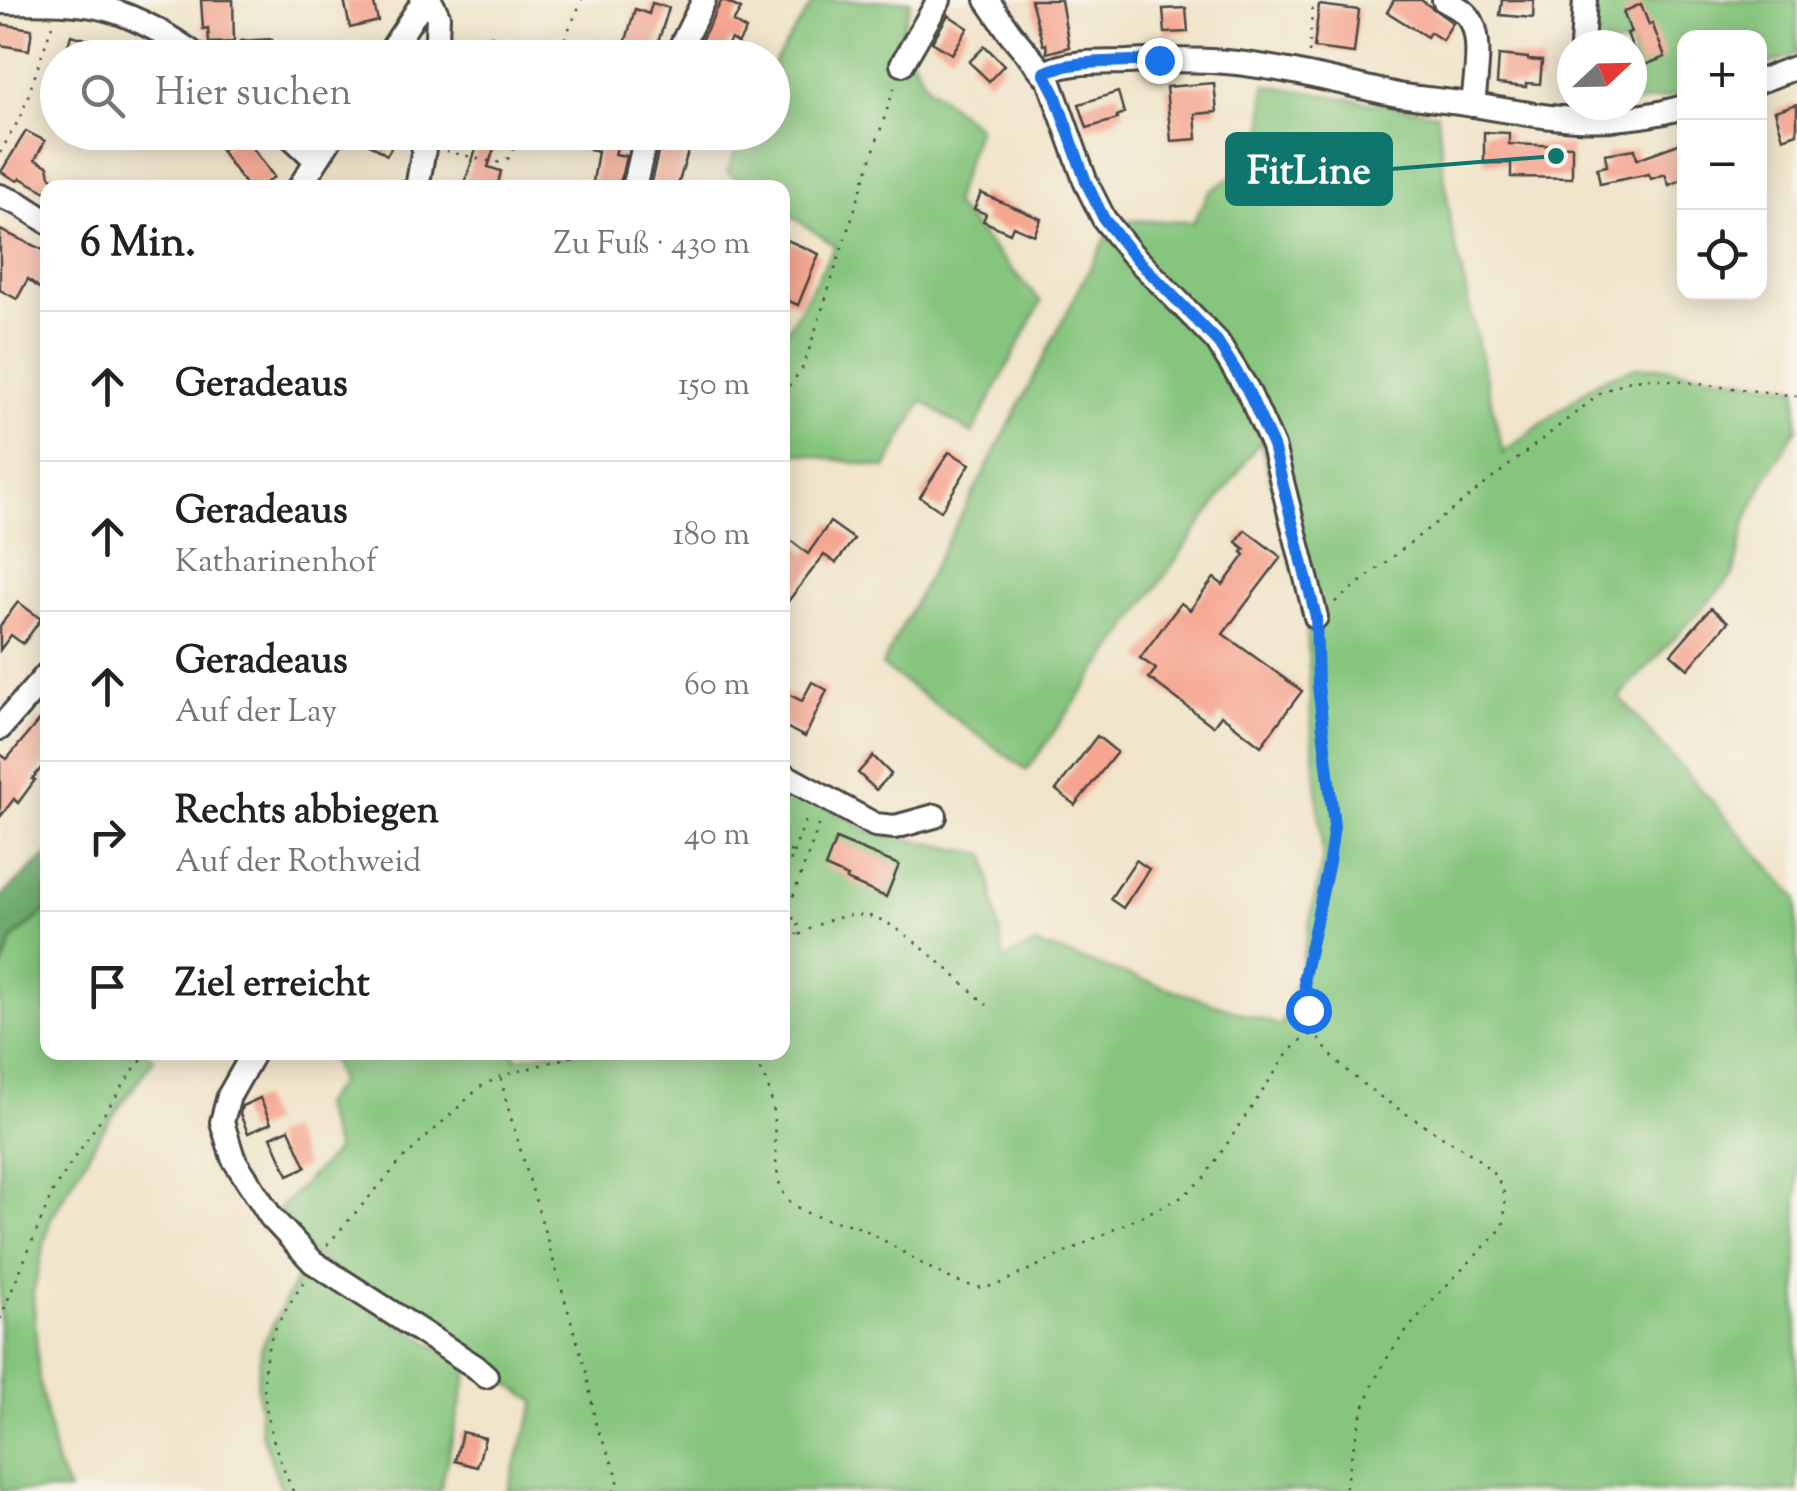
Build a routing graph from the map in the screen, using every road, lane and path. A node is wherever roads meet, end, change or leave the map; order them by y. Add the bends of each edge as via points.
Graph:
1 (427, 0) edge
2 (582, 0) edge
3 (704, 0) edge
4 (939, 0) edge
5 (987, 0) edge
6 (1312, 0) edge
7 (1444, 0) edge
8 (1585, 0) edge
9 (0, 2) edge
10 (59, 4) junction
11 (1583, 30) edge
12 (47, 40) edge
13 (171, 40) edge
14 (399, 40) edge
15 (438, 40) edge
16 (564, 40) edge
17 (684, 40) edge
18 (40, 60) edge
19 (902, 64) joint
20 (1797, 68) edge
21 (1044, 73) junction
22 (1307, 74) junction
23 (1767, 79) edge
24 (1473, 104) junction
25 (1677, 108) edge
26 (1557, 111) edge
27 (1647, 116) edge
28 (305, 150) edge
29 (323, 150) edge
30 (424, 150) edge
31 (457, 150) edge
32 (513, 150) edge
33 (643, 150) edge
34 (0, 153) edge
35 (316, 160) junction
36 (304, 180) edge
37 (418, 180) edge
38 (636, 180) edge
39 (0, 196) edge
40 (40, 217) edge
41 (790, 384) edge
42 (1797, 396) edge
43 (1316, 617) junction
44 (40, 683) edge
45 (0, 728) edge
46 (790, 780) edge
47 (935, 816) dead end
48 (807, 817) dead end
49 (820, 826) dead end
50 (790, 851) edge
51 (793, 854) junction
52 (790, 862) edge
53 (790, 901) edge
54 (790, 918) edge
55 (797, 936) junction
56 (790, 941) edge
57 (987, 1005) dead end
58 (1314, 1033) junction
59 (144, 1060) edge
60 (249, 1060) edge
61 (559, 1060) edge
62 (750, 1060) edge
63 (501, 1076) junction
64 (313, 1262) junction
65 (0, 1319) edge
66 (486, 1376) dead end
67 (292, 1491) edge
68 (614, 1491) edge
69 (1345, 1491) edge

1 - 14 street
1 - 15 street via 435,7
2 - 16 path
3 - 17 street
4 - 19 street
5 - 21 street
6 - 22 path
7 - 24 street via 1467,14 1475,28
8 - 11 street
9 - 10 street
10 - 12 path
10 - 13 street via 111,10
18 - 34 path
19 - 41 path via 808,352
20 - 23 street
21 - 22 street via 1159,60
21 - 43 street via 1104,219 1217,341 1247,389 1273,446
22 - 24 street
24 - 26 street
25 - 27 street
28 - 35 street
29 - 35 street
30 - 37 street
31 - 32 path via 497,163
33 - 38 street
35 - 36 street
39 - 40 street
42 - 43 path via 1650,378 1601,393
43 - 58 path via 1334,826 1304,977
44 - 45 street
46 - 47 street via 870,835
48 - 51 path
49 - 53 path
50 - 51 path
51 - 52 path
54 - 55 path via 798,920
55 - 56 path
55 - 57 path via 839,917 886,922
58 - 62 path via 1288,1053 1204,1178 1182,1197 982,1288 790,1202 774,1153 774,1105
58 - 69 path via 1344,1068 1476,1157 1500,1183 1506,1205 1503,1226 1384,1362 1358,1427
59 - 65 path via 54,1189
60 - 64 street via 222,1122 233,1158 271,1217
61 - 63 path
63 - 64 path via 480,1086 402,1160
63 - 68 path via 596,1425 620,1478
64 - 66 street
64 - 67 path via 267,1350 264,1382 271,1434

